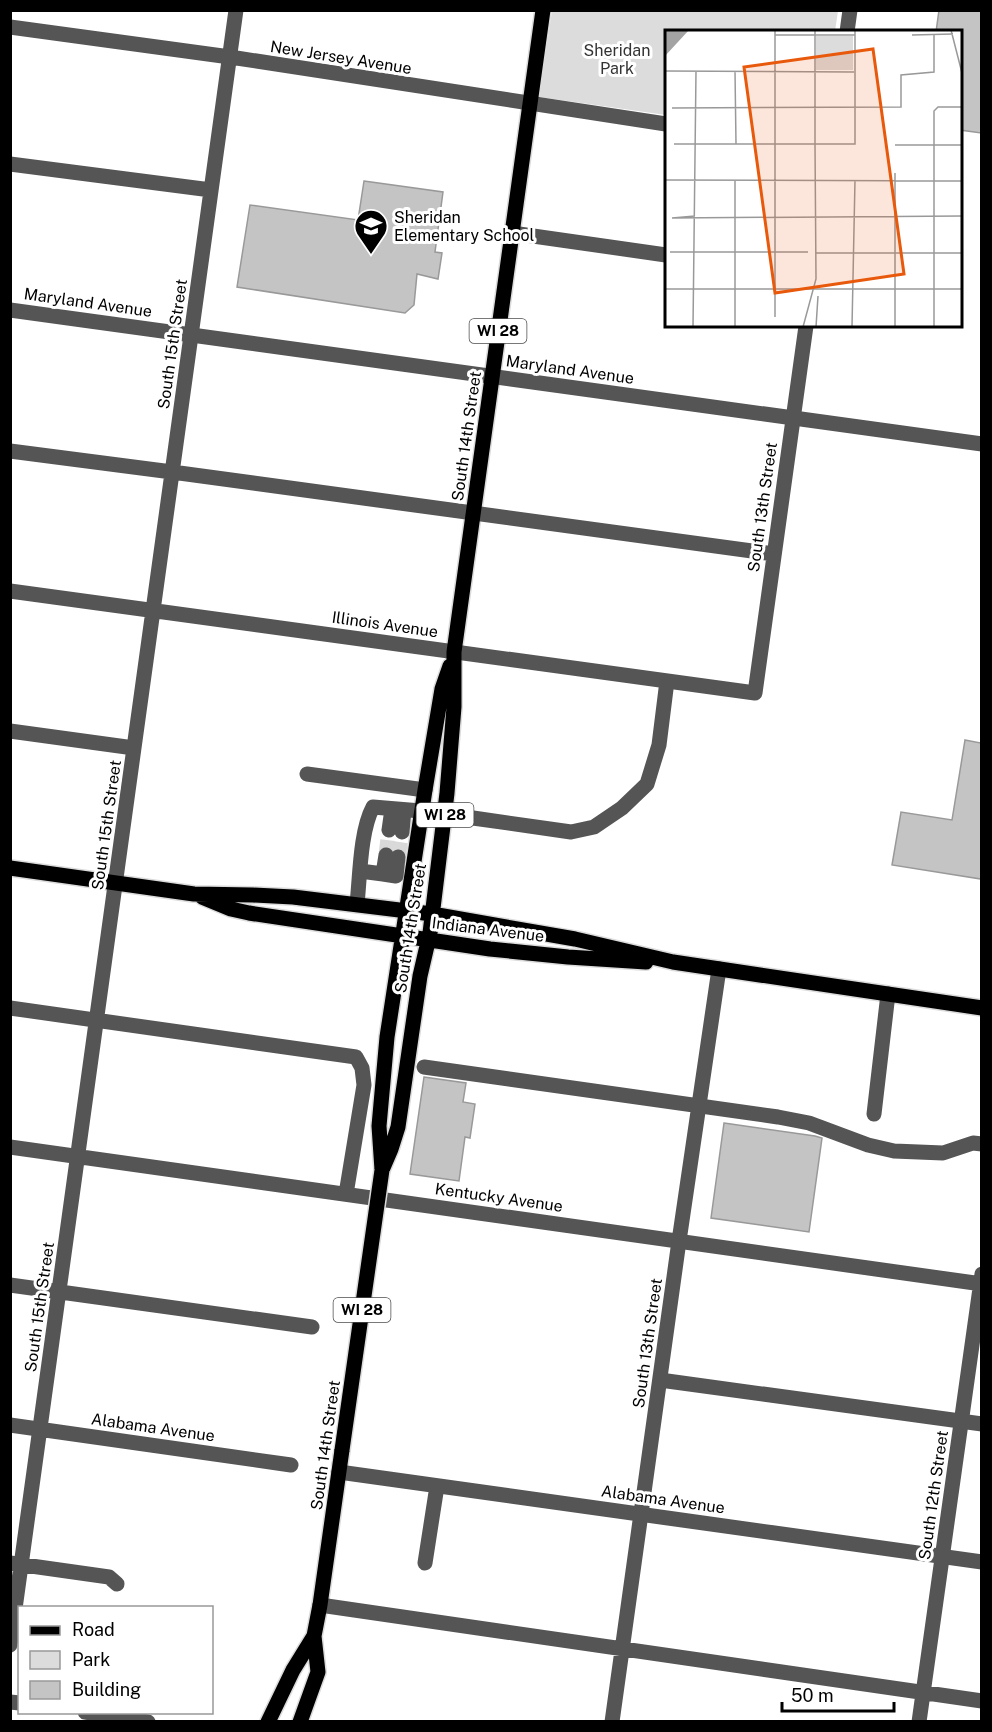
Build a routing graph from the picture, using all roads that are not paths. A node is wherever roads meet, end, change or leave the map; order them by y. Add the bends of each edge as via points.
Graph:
1 (236, 10) edge
2 (543, 10) edge
3 (850, 10) edge
4 (10, 27) edge
5 (847, 30) edge
6 (230, 57) junction
7 (530, 104) junction
8 (665, 124) edge
9 (10, 165) edge
10 (211, 190) junction
11 (512, 233) junction
12 (665, 255) edge
13 (10, 310) edge
14 (806, 327) edge
15 (191, 335) junction
16 (492, 377) junction
17 (793, 418) junction
18 (981, 444) edge
19 (10, 451) edge
20 (172, 472) junction
21 (473, 514) junction
22 (774, 554) junction
23 (10, 591) edge
24 (153, 610) junction
25 (454, 652) junction
26 (667, 681) junction
27 (755, 693) joint
28 (10, 731) edge
29 (134, 748) junction
30 (307, 774) dead end
31 (425, 790) junction
32 (398, 809) junction
33 (421, 811) junction
34 (473, 818) dead end
35 (395, 831) tunnel mouth
36 (392, 856) tunnel mouth
37 (10, 868) edge
38 (360, 871) junction
39 (116, 882) junction
40 (194, 894) junction
41 (357, 904) junction
42 (406, 910) junction
43 (432, 914) junction
44 (403, 936) junction
45 (428, 940) junction
46 (674, 962) junction
47 (719, 969) junction
48 (888, 994) junction
49 (10, 1008) edge
50 (981, 1008) edge
51 (97, 1021) junction
52 (424, 1067) dead end
53 (700, 1105) junction
54 (874, 1114) dead end
55 (981, 1144) edge
56 (10, 1147) edge
57 (78, 1156) junction
58 (382, 1170) junction
59 (346, 1194) junction
60 (679, 1241) junction
61 (981, 1280) edge
62 (10, 1286) edge
63 (59, 1292) junction
64 (312, 1327) dead end
65 (660, 1380) junction
66 (961, 1421) junction
67 (981, 1424) edge
68 (10, 1425) edge
69 (40, 1430) junction
70 (291, 1465) dead end
71 (339, 1472) junction
72 (437, 1486) junction
73 (641, 1515) junction
74 (942, 1557) junction
75 (981, 1562) edge
76 (16, 1563) edge
77 (425, 1563) dead end
78 (117, 1584) dead end
79 (320, 1605) junction
80 (314, 1636) junction
81 (10, 1645) edge
82 (622, 1649) junction
83 (923, 1693) junction
84 (981, 1701) edge
85 (92, 1714) edge
86 (148, 1722) edge
87 (268, 1722) edge
88 (300, 1722) edge
89 (612, 1722) edge
90 (919, 1722) edge

1 - 6 street, South 15th Street
2 - 7 main road, South 14th Street / WI 28
3 - 5 street
4 - 6 street, New Jersey Avenue
6 - 7 street, New Jersey Avenue
6 - 10 street, South 15th Street
7 - 8 street, New Jersey Avenue
7 - 11 main road, South 14th Street / WI 28
9 - 10 street
10 - 15 street, South 15th Street
11 - 12 street
11 - 16 main road, South 14th Street / WI 28
13 - 15 street, Maryland Avenue
14 - 17 street, South 13th Street
15 - 16 street, Maryland Avenue
15 - 20 street, South 15th Street
16 - 17 street, Maryland Avenue
16 - 21 main road, South 14th Street / WI 28
17 - 18 street, Maryland Avenue
17 - 22 street, South 13th Street
19 - 20 street
20 - 21 street
20 - 24 street, South 15th Street
21 - 22 street
21 - 25 main road, South 14th Street / WI 28
22 - 27 street, South 13th Street
23 - 24 street, Illinois Avenue
24 - 25 street, Illinois Avenue
24 - 29 street, South 15th Street
25 - 26 street, Illinois Avenue
25 - 31 main road, South 14th Street / WI 28 via 442,689
25 - 43 main road, South 14th Street / WI 28 via 453,724
26 - 27 street, Illinois Avenue
26 - 34 street via 659,746 647,784 622,808 594,827 571,832
28 - 29 street
29 - 39 street, South 15th Street
30 - 31 street
31 - 33 main road, South 14th Street / WI 28
32 - 33 street
32 - 35 street
32 - 38 street via 373,807 368,816
33 - 42 main road, South 14th Street / WI 28
36 - 38 street via 383,874
37 - 39 main road, Indiana Avenue
38 - 41 street
39 - 40 main road, Indiana Avenue
39 - 51 street, South 15th Street
40 - 41 main road, Indiana Avenue via 293,897
40 - 44 main road, Indiana Avenue via 249,913
41 - 42 main road, Indiana Avenue
42 - 43 main road, Indiana Avenue
42 - 44 main road, South 14th Street / WI 28
43 - 45 main road, South 14th Street / WI 28
43 - 46 main road, Indiana Avenue via 585,941
44 - 45 main road, Indiana Avenue
44 - 58 main road, South 14th Street / WI 28 via 380,1112
45 - 46 main road, Indiana Avenue via 568,957
45 - 58 main road, South 14th Street / WI 28 via 398,1127
46 - 47 main road, Indiana Avenue
47 - 48 main road, Indiana Avenue
47 - 53 street, South 13th Street
48 - 50 main road, Indiana Avenue
48 - 54 street
49 - 51 street
51 - 57 street, South 15th Street
51 - 59 street via 356,1056 364,1085
52 - 53 street
53 - 55 street via 809,1123 894,1151 943,1153
53 - 60 street, South 13th Street
56 - 57 street, Kentucky Avenue
57 - 59 street, Kentucky Avenue
57 - 63 street, South 15th Street
58 - 71 main road, South 14th Street / WI 28, bridge
59 - 60 street, Kentucky Avenue
60 - 61 street, Kentucky Avenue
60 - 65 street, South 13th Street
61 - 66 street, South 12th Street
62 - 63 street
63 - 64 street
63 - 69 street, South 15th Street
65 - 66 street
65 - 73 street, South 13th Street
66 - 67 street
66 - 74 street, South 12th Street
68 - 69 street, Alabama Avenue
69 - 70 street, Alabama Avenue
69 - 76 street, South 15th Street
71 - 72 street, Alabama Avenue
71 - 79 main road, South 14th Street / WI 28
72 - 73 street, Alabama Avenue
72 - 77 street
73 - 74 street, Alabama Avenue
73 - 82 street, South 13th Street
74 - 75 street, Alabama Avenue
74 - 83 street, South 12th Street
76 - 78 street via 109,1577
76 - 81 street, South 15th Street
79 - 80 main road, South 14th Street / WI 28
79 - 82 street
80 - 87 main road, WI 28
80 - 88 main road, South 14th Street / WI 28 via 318,1672
82 - 83 street
82 - 89 street, South 13th Street
83 - 84 street
83 - 90 street, South 12th Street
85 - 86 street

